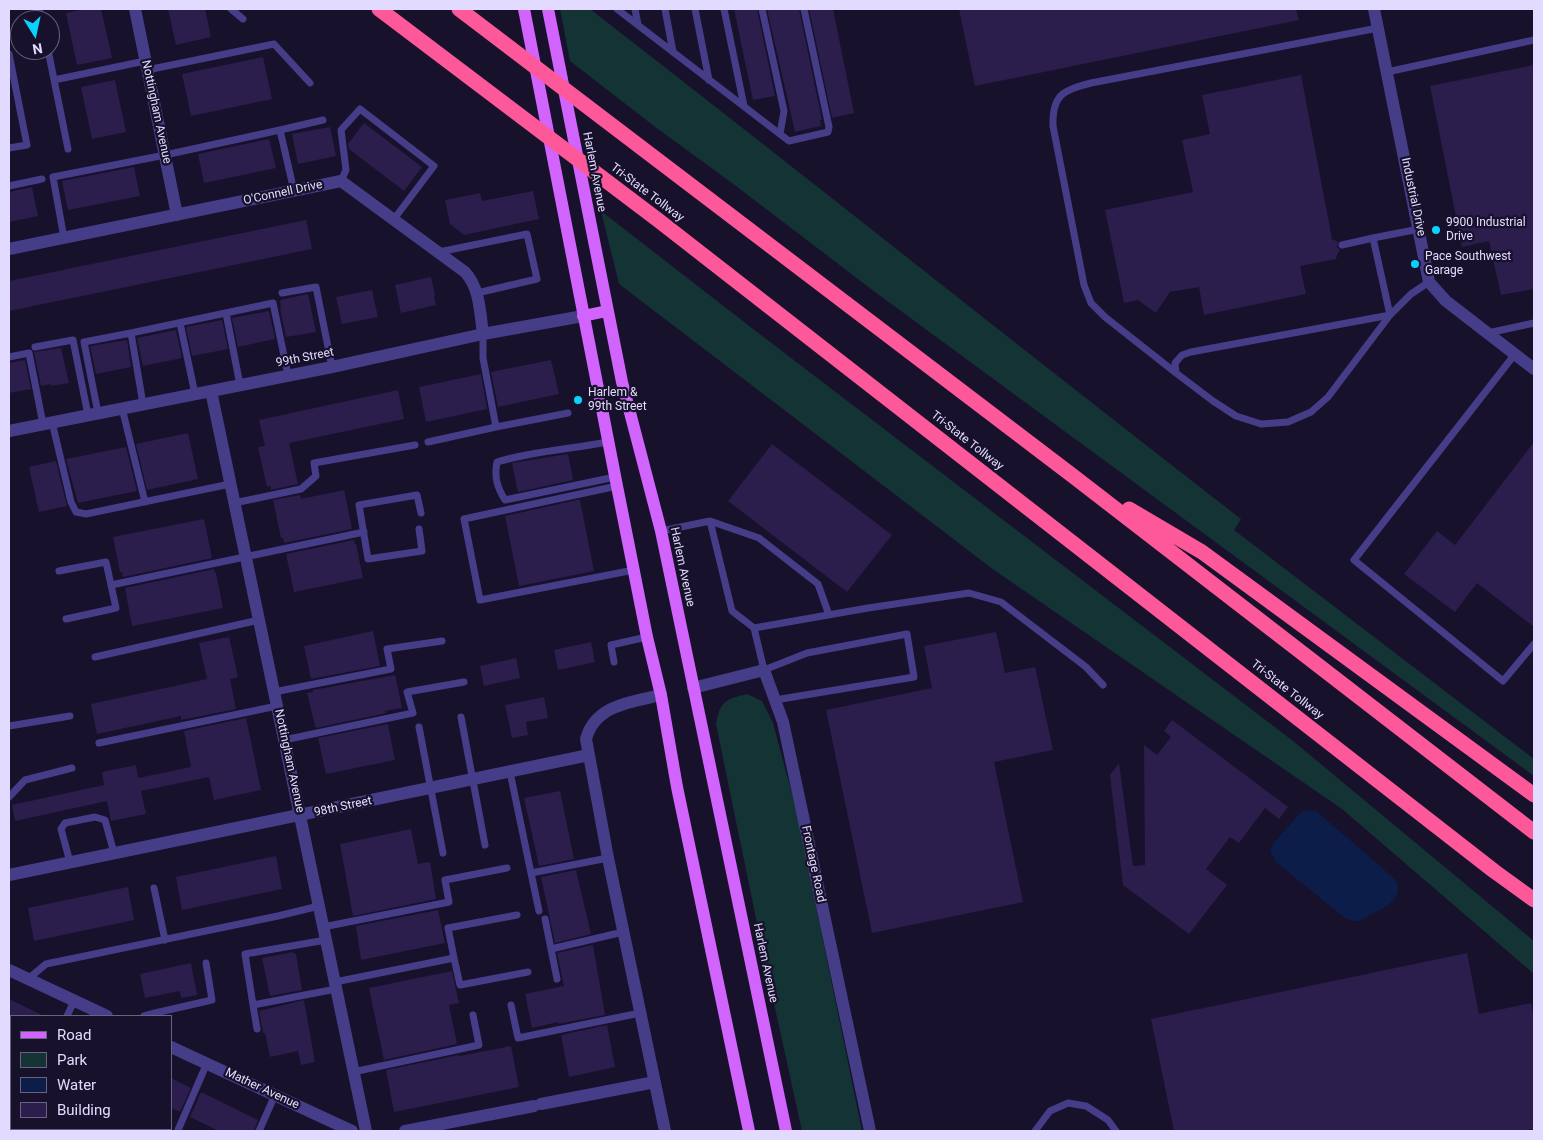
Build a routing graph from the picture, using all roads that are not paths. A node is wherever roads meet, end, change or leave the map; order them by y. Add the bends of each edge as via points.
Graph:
1 (135, 9) edge
2 (231, 9) edge
3 (379, 9) edge
4 (459, 9) edge
5 (524, 9) edge
6 (548, 9) edge
7 (617, 9) edge
8 (635, 9) edge
9 (664, 9) edge
10 (695, 9) edge
11 (724, 9) edge
12 (762, 9) edge
13 (804, 9) edge
14 (1374, 9) edge
15 (244, 19) dead end
16 (638, 25) junction
17 (1378, 28) junction
18 (1534, 40) edge
19 (673, 52) junction
20 (9, 54) edge
21 (50, 60) edge
22 (146, 66) junction
23 (1387, 72) junction
24 (54, 80) junction
25 (709, 80) junction
26 (310, 83) dead end
27 (744, 106) junction
28 (324, 120) dead end
29 (280, 130) junction
30 (780, 134) junction
31 (9, 148) edge
32 (68, 149) dead end
33 (165, 155) junction
34 (42, 180) dead end
35 (341, 181) junction
36 (9, 186) edge
37 (294, 191) junction
38 (176, 215) junction
39 (394, 219) junction
40 (1419, 229) junction
41 (64, 238) junction
42 (1373, 238) junction
43 (1342, 245) dead end
44 (9, 249) edge
45 (439, 252) junction
46 (1430, 282) junction
47 (282, 293) dead end
48 (476, 293) junction
49 (607, 311) junction
50 (226, 313) junction
51 (1390, 315) junction
52 (582, 316) junction
53 (180, 323) junction
54 (1534, 323) edge
55 (131, 333) junction
56 (1488, 333) junction
57 (483, 334) junction
58 (35, 347) dead end
59 (1515, 354) junction
60 (9, 357) edge
61 (332, 366) junction
62 (1534, 369) edge
63 (1176, 373) junction
64 (288, 375) junction
65 (240, 385) junction
66 (211, 391) junction
67 (195, 394) junction
68 (143, 404) junction
69 (122, 408) junction
70 (568, 412) dead end
71 (93, 414) junction
72 (47, 423) junction
73 (496, 427) junction
74 (9, 431) edge
75 (428, 442) dead end
76 (608, 442) junction
77 (416, 445) dead end
78 (1073, 476) junction
79 (616, 482) junction
80 (230, 484) junction
81 (145, 502) junction
82 (234, 503) junction
83 (421, 513) dead end
84 (710, 521) junction
85 (419, 529) dead end
86 (661, 531) junction
87 (364, 532) junction
88 (246, 556) junction
89 (634, 570) junction
90 (59, 571) dead end
91 (111, 585) junction
92 (829, 615) junction
93 (66, 619) dead end
94 (259, 620) junction
95 (754, 628) junction
96 (647, 637) junction
97 (442, 641) dead end
98 (1534, 644) edge
99 (95, 657) dead end
100 (614, 662) dead end
101 (764, 670) junction
102 (464, 682) dead end
103 (1103, 685) dead end
104 (693, 688) junction
105 (274, 692) junction
106 (661, 695) junction
107 (775, 700) junction
108 (277, 706) junction
109 (70, 716) dead end
110 (461, 717) dead end
111 (9, 726) edge
112 (419, 727) dead end
113 (284, 740) junction
114 (99, 743) dead end
115 (589, 755) junction
116 (72, 768) dead end
117 (510, 772) junction
118 (472, 780) junction
119 (431, 788) junction
120 (1534, 795) edge
121 (9, 797) edge
122 (300, 816) junction
123 (1534, 832) edge
124 (485, 845) dead end
125 (114, 853) junction
126 (443, 854) dead end
127 (608, 858) junction
128 (70, 862) junction
129 (507, 868) dead end
130 (1494, 871) junction
131 (531, 873) junction
132 (9, 875) edge
133 (154, 888) dead end
134 (1534, 900) edge
135 (319, 906) junction
136 (1534, 907) edge
137 (539, 910) dead end
138 (517, 915) dead end
139 (545, 919) dead end
140 (623, 932) junction
141 (324, 934) junction
142 (165, 940) junction
143 (551, 949) junction
144 (454, 958) junction
145 (206, 964) dead end
146 (9, 970) edge
147 (528, 972) dead end
148 (28, 979) junction
149 (557, 979) dead end
150 (335, 986) junction
151 (74, 1001) junction
152 (253, 1005) junction
153 (511, 1005) dead end
154 (640, 1014) junction
155 (67, 1015) edge
156 (105, 1015) edge
157 (147, 1015) edge
158 (473, 1015) dead end
159 (257, 1029) dead end
160 (172, 1046) edge
161 (207, 1063) junction
162 (353, 1072) junction
163 (655, 1082) junction
164 (275, 1095) junction
165 (331, 1127) edge
166 (176, 1130) edge
167 (259, 1131) edge
168 (352, 1131) edge
169 (366, 1131) edge
170 (405, 1131) edge
171 (665, 1131) edge
172 (749, 1131) edge
173 (787, 1131) edge
174 (870, 1131) edge
175 (1035, 1131) edge
176 (1116, 1131) edge

1 - 22 street, Nottingham Avenue
2 - 15 lane
3 - 130 highway, Tri-State Tollway via 658,220
4 - 78 highway
5 - 52 main road
6 - 49 main road, Harlem Avenue
7 - 16 lane
8 - 16 lane
9 - 19 lane
10 - 25 lane
11 - 27 lane
12 - 30 lane via 784,111
13 - 30 lane via 829,127 828,132 788,141
14 - 17 street, Industrial Drive
16 - 19 lane
17 - 23 street, Industrial Drive
17 - 63 lane via 1092,83 1072,88 1059,97 1052,111 1053,126 1084,285 1091,303
18 - 23 lane
19 - 25 lane
20 - 31 lane via 27,144
21 - 24 lane
22 - 24 lane
22 - 26 lane via 274,44
22 - 33 street, Nottingham Avenue
23 - 40 street, Industrial Drive
24 - 32 lane
25 - 27 lane
27 - 30 lane
28 - 29 lane
29 - 33 lane
29 - 37 lane
33 - 38 street, Nottingham Avenue
33 - 41 lane via 53,177
34 - 36 lane
35 - 37 street, O'Connell Drive
35 - 39 street
35 - 39 lane via 346,170 341,130 360,109 434,166
37 - 38 street, O'Connell Drive
38 - 41 street, O'Connell Drive
39 - 45 street
40 - 42 lane
40 - 46 street, Industrial Drive
41 - 44 street, O'Connell Drive
42 - 43 lane
42 - 51 lane
45 - 48 street via 471,278
45 - 48 lane via 528,234 536,279
46 - 51 lane via 1411,294
46 - 56 street, Industrial Drive via 1446,301
47 - 61 lane via 316,287
48 - 57 street
49 - 52 main road, 99th Street
49 - 86 main road, Harlem Avenue
50 - 53 lane
50 - 64 lane via 273,303
50 - 65 lane
51 - 63 lane via 1191,352 1182,355 1175,363
51 - 63 lane via 1328,397 1311,412 1288,422 1261,424 1236,416
52 - 57 street, 99th Street
52 - 76 main road
53 - 55 lane
53 - 67 lane
54 - 56 lane
55 - 68 lane
55 - 71 lane via 84,342
56 - 59 street, Industrial Drive
57 - 61 street, 99th Street
57 - 73 lane via 483,358
58 - 71 lane via 73,340
59 - 62 street, Industrial Drive
59 - 98 lane via 1354,560 1503,681
60 - 72 lane via 29,353
61 - 64 street, 99th Street
64 - 65 street, 99th Street
65 - 66 street, 99th Street
66 - 67 street, 99th Street
66 - 80 street, Nottingham Avenue
67 - 68 street, 99th Street
68 - 69 street, 99th Street
69 - 71 street, 99th Street
69 - 81 lane
70 - 73 lane
71 - 72 street, 99th Street
72 - 74 street, 99th Street
72 - 81 lane via 76,512 86,514
73 - 75 lane
76 - 79 main road
76 - 79 lane via 497,462 497,486 505,500
77 - 82 lane via 314,463 316,476 302,489
78 - 120 highway via 1202,552
78 - 123 highway
79 - 89 main road
79 - 89 lane via 464,519 480,600
80 - 81 lane
80 - 82 street, Nottingham Avenue
82 - 88 street, Nottingham Avenue
83 - 87 lane via 418,495 359,505
84 - 86 lane
84 - 92 lane via 759,538 818,584
84 - 95 lane via 732,611
85 - 87 lane via 422,551 368,559
86 - 104 main road, Harlem Avenue
87 - 88 lane
88 - 91 lane
88 - 94 street, Nottingham Avenue
89 - 96 main road
90 - 91 lane via 106,562
91 - 93 lane via 116,608
92 - 95 lane
92 - 103 lane via 969,593 1001,602 1086,667
94 - 99 lane
94 - 105 street, Nottingham Avenue
95 - 101 lane
96 - 100 lane via 611,645
96 - 106 main road
97 - 105 lane via 387,649 391,669
101 - 104 street
101 - 107 street, Frontage Road
101 - 107 lane via 806,653 907,634 914,677
102 - 113 lane via 408,692 412,713
104 - 173 main road, Harlem Avenue
105 - 108 street, Nottingham Avenue
106 - 115 street via 618,705 597,719 586,740
106 - 172 main road via 677,787
107 - 174 street, Frontage Road via 783,722
108 - 113 street, Nottingham Avenue
108 - 114 lane
109 - 111 lane
110 - 118 lane
112 - 119 lane
113 - 122 street, Nottingham Avenue
115 - 117 street, 98th Street
115 - 127 street
116 - 121 lane via 25,780
117 - 118 street, 98th Street
117 - 131 lane
118 - 119 street, 98th Street
118 - 124 lane
119 - 122 street, 98th Street
119 - 126 lane
122 - 125 street, 98th Street
122 - 135 street, Nottingham Avenue
125 - 128 street, 98th Street
125 - 128 lane via 106,820 95,818 65,823 61,829
127 - 131 lane
127 - 140 street
128 - 132 street, 98th Street
129 - 141 lane via 445,880 449,902
130 - 134 highway, Tri-State Tollway
130 - 136 highway
131 - 137 lane
133 - 142 lane
135 - 141 street, Nottingham Avenue
135 - 142 lane
138 - 144 lane via 448,928
139 - 143 lane
140 - 143 lane
140 - 154 street
141 - 150 street, Nottingham Avenue
141 - 152 lane via 245,954
142 - 148 lane via 46,964
143 - 149 lane
144 - 147 lane via 460,985
144 - 150 lane
145 - 157 lane via 212,1000
146 - 148 street
148 - 151 street
150 - 152 lane
150 - 162 street, Nottingham Avenue
151 - 155 lane
151 - 156 street
152 - 159 lane
153 - 154 lane via 518,1038
154 - 163 street
158 - 162 lane via 479,1045
160 - 161 street, Mather Avenue
161 - 164 street, Mather Avenue
161 - 166 lane
162 - 169 street, Nottingham Avenue
163 - 170 street
163 - 171 street
164 - 165 street, Mather Avenue
164 - 167 lane
165 - 168 street, Mather Avenue
175 - 176 lane via 1050,1111 1068,1103 1086,1106 1108,1120

